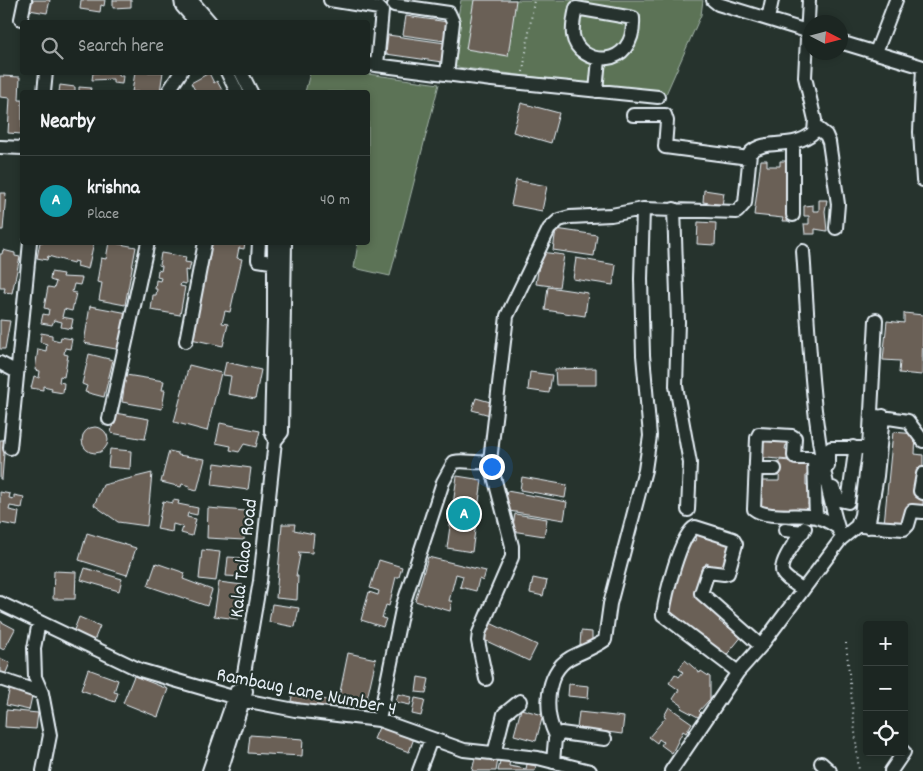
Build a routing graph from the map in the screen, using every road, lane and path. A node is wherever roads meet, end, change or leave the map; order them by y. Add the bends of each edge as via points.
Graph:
1 (25, 0) edge
2 (180, 0) edge
3 (191, 0) edge
4 (330, 0) edge
5 (534, 0) edge
6 (714, 0) edge
7 (772, 0) edge
8 (809, 0) edge
9 (896, 0) edge
10 (394, 5) dead end
11 (809, 15) edge
12 (21, 19) dead end
13 (768, 19) junction
14 (194, 20) edge
15 (208, 20) edge
16 (388, 21) dead end
17 (803, 30) edge
18 (848, 44) edge
19 (876, 52) junction
20 (600, 58) junction
21 (807, 60) edge
22 (376, 65) edge
23 (923, 67) edge
24 (447, 74) junction
25 (46, 75) edge
26 (179, 75) edge
27 (228, 75) edge
28 (242, 75) edge
29 (523, 76) dead end
30 (44, 90) edge
31 (169, 90) edge
32 (236, 90) edge
33 (250, 90) edge
34 (596, 91) junction
35 (658, 98) dead end
36 (633, 115) dead end
37 (816, 127) junction
38 (793, 144) junction
39 (0, 147) edge
40 (20, 148) edge
41 (749, 158) junction
42 (923, 180) edge
43 (643, 209) junction
44 (674, 210) junction
45 (793, 215) dead end
46 (836, 228) dead end
47 (30, 245) edge
48 (147, 245) edge
49 (204, 245) edge
50 (259, 245) edge
51 (275, 245) edge
52 (284, 245) edge
53 (803, 251) dead end
54 (280, 263) junction
55 (876, 320) dead end
56 (186, 341) dead end
57 (0, 363) edge
58 (17, 372) junction
59 (876, 416) junction
60 (109, 419) dead end
61 (923, 441) edge
62 (878, 442) junction
63 (853, 447) junction
64 (10, 448) dead end
65 (490, 460) junction
66 (755, 469) junction
67 (775, 469) dead end
68 (923, 474) edge
69 (923, 493) edge
70 (848, 502) junction
71 (688, 510) dead end
72 (923, 512) edge
73 (816, 516) junction
74 (867, 517) junction
75 (838, 527) junction
76 (785, 530) dead end
77 (841, 540) junction
78 (802, 589) junction
79 (0, 603) edge
80 (39, 622) junction
81 (846, 643) dead end
82 (761, 646) junction
83 (738, 672) junction
84 (0, 679) edge
85 (486, 679) dead end
86 (42, 692) junction
87 (239, 699) junction
88 (520, 701) dead end
89 (379, 720) junction
90 (557, 737) junction
91 (431, 739) junction
92 (605, 739) dead end
93 (494, 754) junction
94 (901, 756) edge
95 (553, 762) junction
96 (43, 771) edge
97 (209, 771) edge
98 (220, 771) edge
99 (419, 771) edge
100 (590, 771) edge
101 (671, 771) edge
102 (859, 771) edge
103 (890, 771) edge

1 - 12 street
2 - 14 street
3 - 15 street
4 - 22 street via 382,11
5 - 29 path
6 - 13 street
7 - 13 street
8 - 11 street
9 - 19 street
10 - 24 street via 449,13 453,22
13 - 17 street
16 - 22 street
18 - 19 street
19 - 23 street
20 - 20 street via 590,56 577,45 573,36 576,8 633,18 632,38 627,48 610,58
20 - 34 street
21 - 37 street via 805,77
22 - 24 street
23 - 42 street via 920,132
24 - 34 street
25 - 30 street
26 - 31 street
27 - 32 street
28 - 33 street
34 - 35 street
36 - 41 street via 665,115 666,147
37 - 38 street via 810,136
37 - 46 street via 829,142 838,204
38 - 41 street via 761,146 754,149
38 - 45 street
39 - 40 street
41 - 44 street via 745,203 737,212
43 - 44 street
43 - 65 street via 612,215 570,217 559,220 549,229 507,316
43 - 90 street via 643,354 650,436 645,470 610,604 605,640 569,658 550,688 548,720
44 - 71 street via 678,322 676,386 690,463
47 - 58 street
48 - 60 street
49 - 56 street
50 - 54 street via 258,260
51 - 54 street, Kala Talao Road
52 - 54 street, Kala Talao Road
53 - 75 street via 814,410 824,473
54 - 87 street, Kala Talao Road via 271,431 275,441 260,581
55 - 59 street
57 - 58 street
58 - 64 street
59 - 61 street via 908,421
59 - 62 street
62 - 63 street
62 - 74 street
63 - 70 street
63 - 70 street via 828,451 828,471 836,498
65 - 85 street via 512,546 510,565 479,633
65 - 89 street via 480,464 454,462 443,482 403,605
66 - 67 street
66 - 73 street via 754,509 757,512
66 - 73 street via 759,434 795,438 794,456 814,460
68 - 69 street via 920,491
70 - 74 street
72 - 74 street via 912,511 904,529
73 - 75 street
74 - 77 street
75 - 77 street
76 - 78 street via 804,530 785,557 782,569 783,574
77 - 78 street
78 - 82 street
79 - 80 street, Rambaug Lane Number 4
80 - 86 street via 34,668
80 - 87 street, Rambaug Lane Number 4 via 140,670
81 - 102 path
82 - 83 street
82 - 83 street via 701,594 708,572 728,572 736,544 733,539 695,527 689,530 662,615
83 - 101 street
84 - 86 street
86 - 96 street via 50,735
87 - 89 street, Rambaug Lane Number 4 via 295,710
87 - 97 street, Kala Talao Road
87 - 98 street, Kala Talao Road
88 - 93 street via 504,714
89 - 91 street, Rambaug Lane Number 4
90 - 92 street via 561,733 571,733
90 - 95 street
91 - 93 street, Rambaug Lane Number 4 via 464,750
91 - 99 street
93 - 95 street, Rambaug Lane Number 4
94 - 103 street
95 - 100 street, Rambaug Lane Number 4

